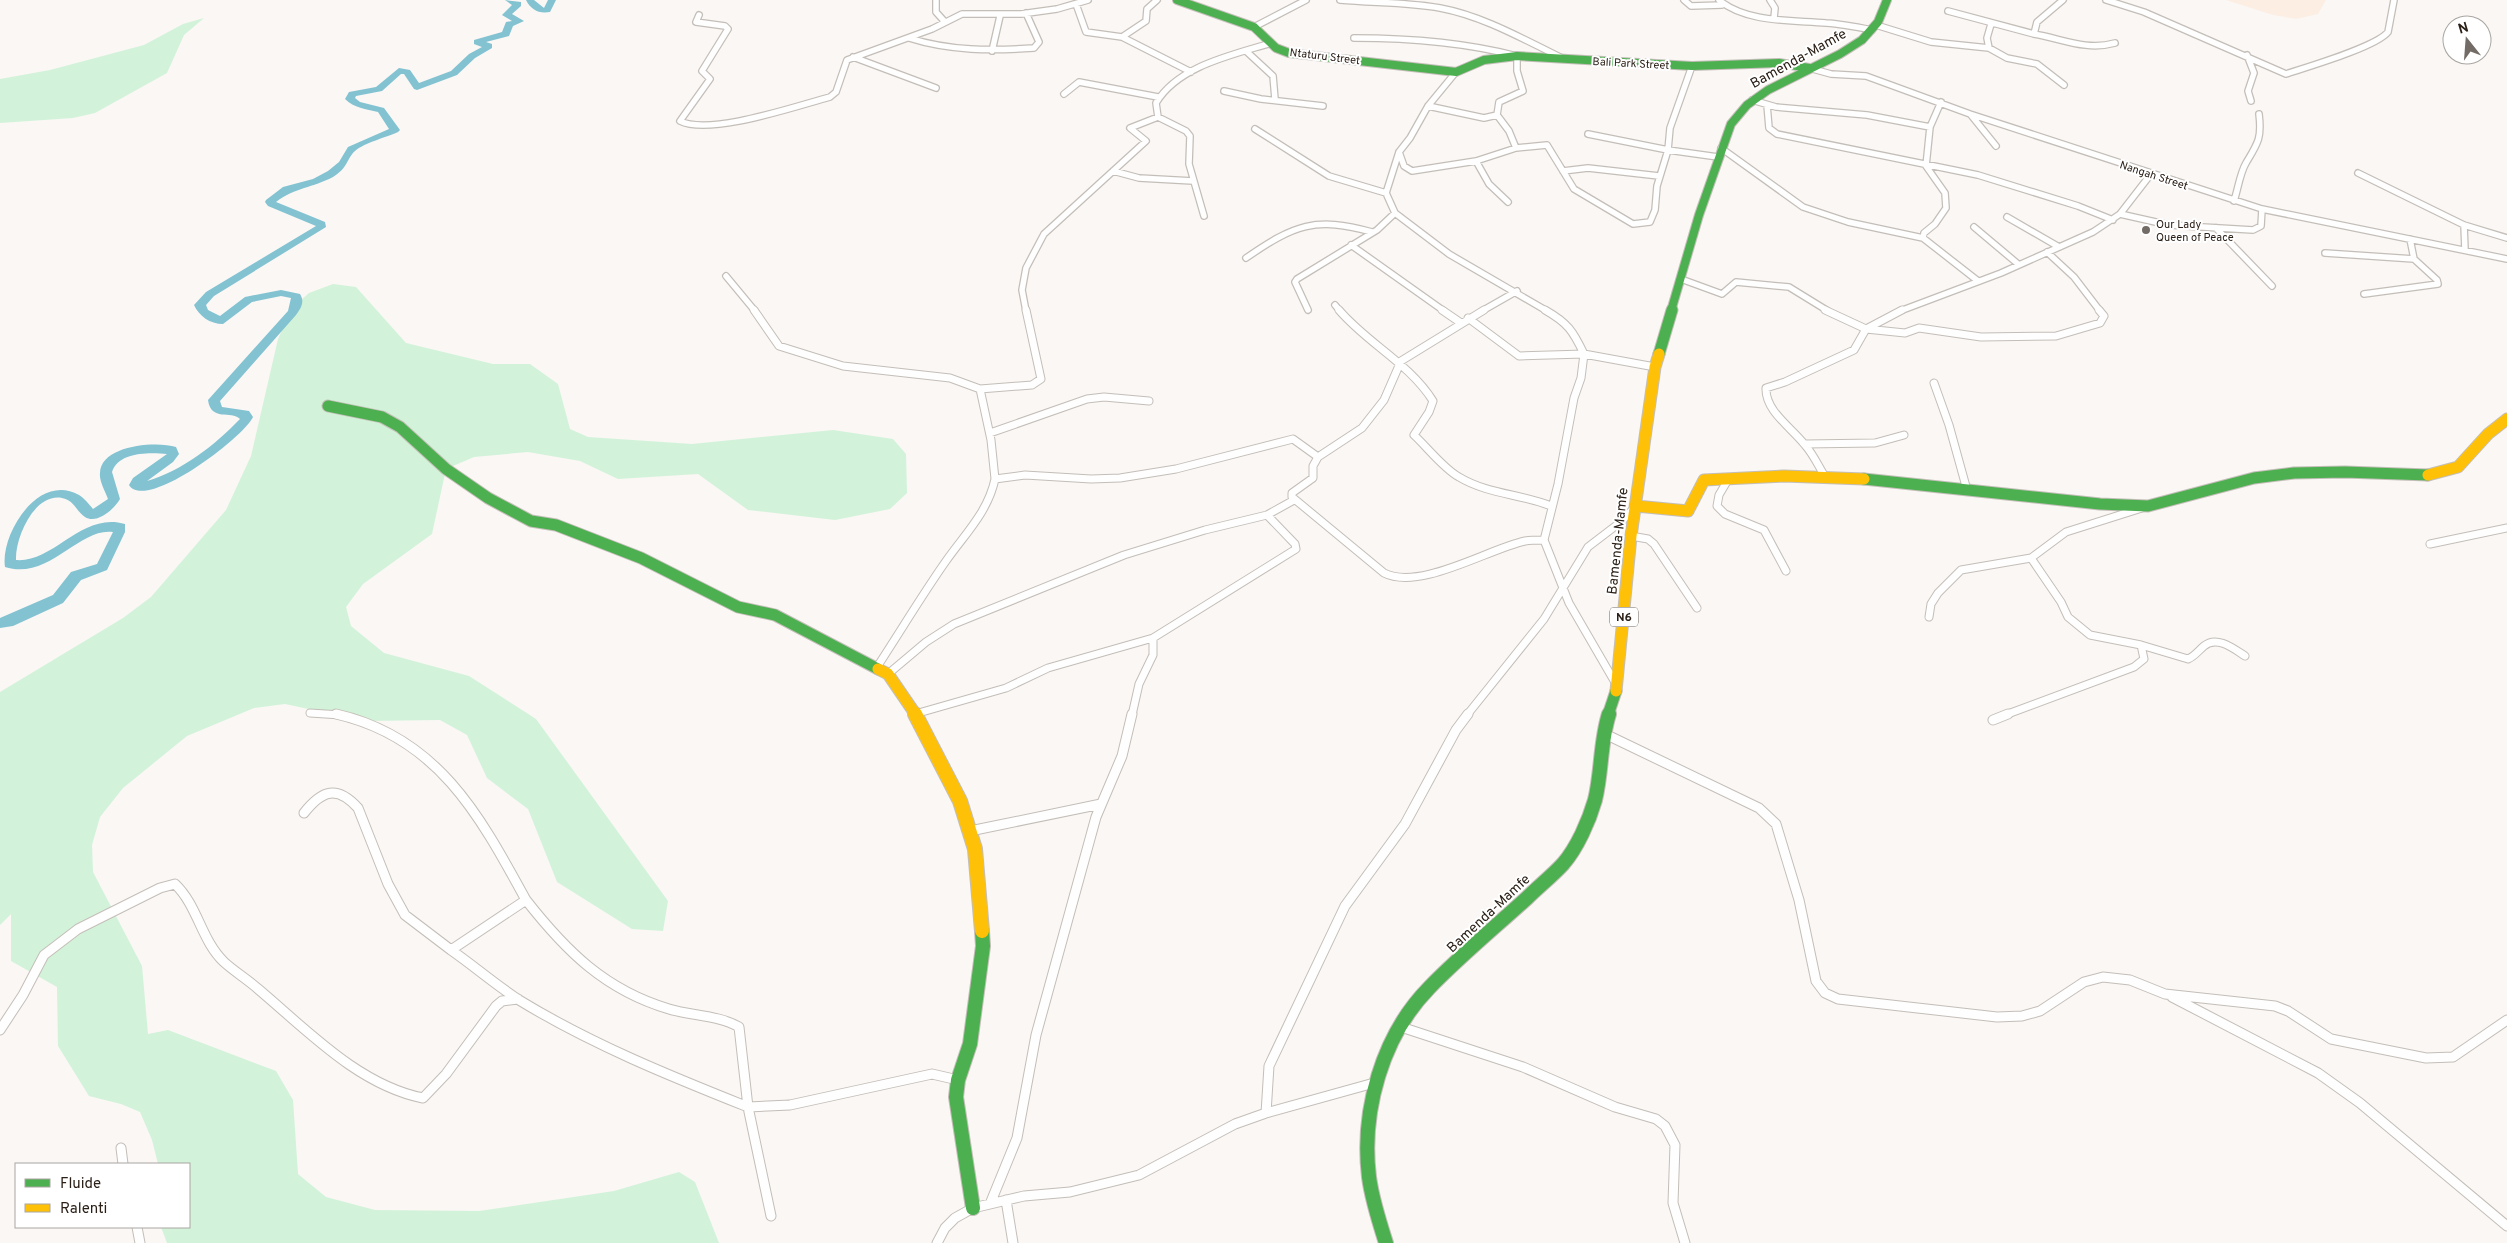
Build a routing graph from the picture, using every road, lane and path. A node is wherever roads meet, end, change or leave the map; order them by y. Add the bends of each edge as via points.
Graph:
1 (936, 0) edge
2 (1088, 0) edge
3 (1157, 0) edge
4 (1177, 0) edge
5 (1306, 0) edge
6 (1340, 0) edge
7 (1684, 0) edge
8 (1770, 0) edge
9 (1886, 0) edge
10 (2063, 0) edge
11 (2106, 0) edge
12 (2394, 0) edge
13 (1194, 2) edge
14 (1721, 3) edge
15 (1076, 4) junction
16 (1948, 11) dead end
17 (1026, 13) junction
18 (699, 15) dead end
19 (1000, 16) junction
20 (1774, 18) junction
21 (945, 22) junction
22 (1991, 24) junction
23 (1254, 27) junction
24 (1874, 27) junction
25 (2034, 34) junction
26 (1122, 37) junction
27 (909, 38) junction
28 (1354, 38) dead end
29 (1271, 43) junction
30 (2115, 43) dead end
31 (1989, 48) junction
32 (992, 51) junction
33 (1246, 52) junction
34 (2247, 55) junction
35 (1518, 56) junction
36 (853, 57) junction
37 (1564, 59) junction
38 (1692, 66) junction
39 (1809, 68) junction
40 (1191, 72) junction
41 (1456, 72) junction
42 (2064, 85) dead end
43 (936, 88) dead end
44 (1224, 91) dead end
45 (1064, 94) dead end
46 (1158, 97) junction
47 (1275, 99) junction
48 (1752, 100) junction
49 (2251, 101) dead end
50 (1941, 102) junction
51 (1767, 105) junction
52 (1323, 106) dead end
53 (1428, 106) junction
54 (1970, 114) junction
55 (2259, 114) dead end
56 (1497, 115) junction
57 (1158, 117) junction
58 (1930, 127) junction
59 (1254, 129) dead end
60 (1588, 134) dead end
61 (1996, 146) dead end
62 (1516, 148) junction
63 (1668, 150) junction
64 (1399, 152) junction
65 (1720, 153) junction
66 (1476, 161) junction
67 (1926, 166) junction
68 (1113, 171) junction
69 (1563, 171) junction
70 (2358, 173) dead end
71 (2151, 174) junction
72 (1660, 176) junction
73 (1193, 181) junction
74 (1386, 193) junction
75 (2234, 201) junction
76 (1508, 202) dead end
77 (2262, 209) junction
78 (1395, 213) junction
79 (2120, 214) junction
80 (1204, 216) dead end
81 (2008, 217) dead end
82 (2113, 220) junction
83 (2464, 224) junction
84 (1974, 227) dead end
85 (2216, 228) junction
86 (1372, 232) junction
87 (1923, 238) junction
88 (2507, 238) edge
89 (2410, 239) junction
90 (1352, 245) junction
91 (2059, 247) junction
92 (2465, 250) junction
93 (2047, 252) junction
94 (2325, 253) dead end
95 (1246, 258) dead end
96 (2414, 258) junction
97 (2507, 258) edge
98 (2018, 264) junction
99 (726, 276) dead end
100 (1681, 279) junction
101 (1978, 281) junction
102 (2272, 286) dead end
103 (1517, 291) junction
104 (2364, 294) dead end
105 (1335, 305) dead end
106 (1308, 310) dead end
107 (1468, 318) junction
108 (1461, 323) junction
109 (1866, 329) junction
110 (1584, 354) junction
111 (1401, 362) junction
112 (1655, 367) junction
113 (1934, 383) dead end
114 (980, 389) junction
115 (1149, 401) dead end
116 (328, 406) dead end
117 (2507, 419) edge
118 (990, 433) junction
119 (1904, 435) dead end
120 (1805, 444) junction
121 (1318, 457) junction
122 (1824, 475) junction
123 (1729, 478) junction
124 (995, 479) junction
125 (1967, 490) junction
126 (1294, 500) junction
127 (2114, 505) junction
128 (1550, 506) junction
129 (1636, 506) junction
130 (2148, 506) junction
131 (1267, 515) junction
132 (2121, 515) junction
133 (2507, 528) edge
134 (1631, 536) junction
135 (1544, 540) junction
136 (2430, 544) dead end
137 (2031, 558) junction
138 (1786, 571) dead end
139 (1564, 589) junction
140 (1697, 608) dead end
141 (1929, 617) dead end
142 (1153, 638) junction
143 (2141, 645) junction
144 (2245, 656) dead end
145 (877, 667) junction
146 (888, 674) junction
147 (1617, 686) junction
148 (310, 713) dead end
149 (915, 714) junction
150 (1993, 720) dead end
151 (1603, 733) junction
152 (1101, 804) junction
153 (304, 813) dead end
154 (970, 831) junction
155 (526, 900) junction
156 (452, 950) junction
157 (2165, 994) junction
158 (518, 1000) junction
159 (2507, 1020) edge
160 (1401, 1027) junction
161 (0, 1030) edge
162 (958, 1080) junction
163 (1374, 1082) junction
164 (748, 1107) junction
165 (1266, 1113) junction
166 (121, 1148) dead end
167 (123, 1163) edge
168 (1006, 1200) junction
169 (990, 1204) junction
170 (974, 1208) junction
171 (771, 1216) dead end
172 (2507, 1226) edge
173 (137, 1228) edge
174 (140, 1243) edge
175 (938, 1243) edge
176 (1012, 1243) edge
177 (1386, 1243) edge
178 (1684, 1243) edge

1 - 21 street via 936,12
2 - 15 street
3 - 26 street via 1147,9 1146,21
4 - 13 main road, Ntaturu Street
5 - 23 street
6 - 37 street via 1455,11 1475,17
7 - 14 street via 1692,6
8 - 20 street via 1775,8
9 - 24 main road, Bamenda-Mamfe / N6 via 1884,14
10 - 25 street via 2037,22
11 - 34 street via 2144,12
12 - 34 street via 2388,32 2360,48 2286,74
13 - 23 main road, Ntaturu Street
14 - 20 street via 1736,11
15 - 17 street
15 - 26 street via 1086,32
16 - 22 street
17 - 19 street
17 - 32 street via 1038,44 1034,48
18 - 36 street via 696,22 728,29 702,71 710,80 680,118 681,123 720,125 830,97 836,92 844,65
19 - 21 street via 967,14
19 - 32 street
20 - 24 street
21 - 27 street
22 - 25 street
22 - 31 street via 1987,38
23 - 29 main road, Ntaturu Street
24 - 31 street via 1955,48
24 - 39 main road, Bamenda-Mamfe / N6 via 1852,47
25 - 30 street via 2087,48
26 - 40 street
27 - 32 street via 942,48
27 - 36 street
28 - 35 street via 1420,40
29 - 33 street
29 - 41 main road, Ntaturu Street via 1289,53
31 - 42 street via 2000,55 2037,64
33 - 40 street
33 - 47 street via 1273,76
34 - 49 street via 2254,73 2248,91
35 - 37 main road, Bali Park Street
35 - 41 main road, Bali Park Street via 1484,60
35 - 56 street via 1517,71 1523,91 1499,102
36 - 43 street
37 - 38 main road, Bali Park Street
38 - 39 main road, Bali Park Street via 1779,62
38 - 63 street via 1670,128
39 - 48 main road, Bamenda-Mamfe / N6
39 - 50 street, Nangah Street via 1831,74 1866,76
40 - 46 street via 1166,86
41 - 53 street
44 - 47 street via 1254,99
45 - 46 street via 1080,82
46 - 57 street via 1155,108
47 - 52 street
48 - 51 street
48 - 65 main road, Bamenda-Mamfe / N6 via 1739,111 1731,124
50 - 54 street, Nangah Street
50 - 58 street
51 - 58 street via 1867,115
51 - 67 street via 1769,128 1777,134
53 - 56 street via 1484,118
53 - 64 street
54 - 61 street
54 - 71 street, Nangah Street
55 - 75 street via 2261,139 2246,163
56 - 62 street
57 - 68 street via 1130,128 1146,141
57 - 73 street via 1190,136 1189,164
58 - 67 street
59 - 74 street via 1329,176
60 - 63 street
62 - 66 street
62 - 69 street via 1547,145
63 - 65 street
63 - 72 street
64 - 66 street via 1404,166 1412,171
64 - 74 street
65 - 87 street via 1803,206 1848,222
65 - 100 main road, Bamenda-Mamfe / N6 via 1698,215
66 - 76 street via 1489,184
67 - 82 street via 1978,175
67 - 87 street via 1945,189 1947,199 1945,213 1924,233
68 - 73 street via 1139,178
68 - 114 street via 1044,234 1026,268 1022,290 1039,382
69 - 72 street via 1588,168
69 - 72 street via 1578,193 1639,225 1650,222
70 - 83 street
71 - 75 street, Nangah Street
71 - 79 street
73 - 80 street
74 - 78 street
75 - 77 street, Nangah Street
77 - 85 street via 2259,229
77 - 89 street, Nangah Street
78 - 86 street
78 - 103 street via 1449,254
79 - 82 street
79 - 85 street via 2145,222
81 - 91 street
82 - 91 street
83 - 88 street
83 - 92 street
84 - 98 street
85 - 102 street
86 - 90 street
86 - 95 street via 1337,223 1303,225
87 - 101 street
89 - 92 street, Nangah Street
89 - 96 street
90 - 106 street via 1295,282
90 - 108 street
91 - 93 street
92 - 97 street, Nangah Street
93 - 98 street
93 - 109 street via 2074,277 2104,316 2100,323 2043,337 1981,337 1919,328 1906,333
94 - 96 street
96 - 104 street via 2438,284
98 - 101 street
99 - 114 street via 752,306 779,346 844,366 962,380
100 - 109 street via 1722,294 1736,282 1789,287 1820,307
100 - 112 main road, Bamenda-Mamfe / N6
101 - 109 street via 1905,308
103 - 107 street
103 - 110 street via 1563,320 1573,331
105 - 111 street via 1366,339
107 - 108 street
107 - 110 street via 1519,356
108 - 111 street
109 - 120 street via 1854,350 1766,388 1766,395 1776,412
110 - 112 street
110 - 128 street via 1558,484
111 - 121 street via 1384,400 1362,428
111 - 128 street via 1412,370 1433,401 1414,435 1453,474 1488,489 1532,498
112 - 129 main road, Bamenda-Mamfe / N6
113 - 125 street
114 - 118 street
115 - 118 street via 1104,397 1087,399
116 - 145 main road via 382,417 400,427 446,469 488,498 531,521 556,526 641,558 738,607 775,615
117 - 130 main road via 2488,434 2466,462 2440,474 2294,473 2254,478
118 - 124 street
119 - 120 street via 1875,443
120 - 122 street
121 - 124 street via 1302,444 1290,440 1185,467 1120,478 1025,475
121 - 126 street via 1313,478 1292,493
122 - 123 main road
122 - 125 main road
123 - 129 main road via 1700,483 1688,511
123 - 138 street via 1719,495 1718,506 1725,514 1764,530
124 - 145 street via 986,505
125 - 127 main road
126 - 131 street
126 - 135 street via 1384,574 1396,579 1450,569 1525,541
127 - 130 main road
127 - 132 street
128 - 135 street
129 - 134 main road, Bamenda-Mamfe / N6
129 - 139 street via 1622,522 1591,544
130 - 132 street
131 - 142 street via 1296,549
131 - 146 street via 1124,555 954,624 926,642
132 - 137 street via 2066,532
133 - 136 street
134 - 140 street via 1648,539 1654,544
134 - 147 main road, Bamenda-Mamfe / N6
135 - 139 street
137 - 141 street via 1961,570 1938,593 1931,604
137 - 143 street via 2077,626 2090,635
139 - 147 street
139 - 165 street via 1456,730 1405,824 1344,906 1269,1066
142 - 149 street via 1048,668 1006,688
142 - 152 street via 1154,648 1139,684 1122,756
143 - 144 street via 2188,659 2212,642 2221,643
143 - 150 street via 2144,659 2134,667
145 - 146 main road
146 - 149 main road
147 - 151 main road, Bamenda-Mamfe / N6
148 - 155 street via 330,712 390,733 420,751 442,770 464,794 488,831
149 - 154 main road via 960,801
151 - 157 street via 1759,808 1776,824 1799,900 1816,981 1825,993 1838,998 1998,1017 2040,1011 2084,982 2103,977 2130,980
151 - 160 main road, Bamenda-Mamfe / N6 via 1595,800 1580,836 1563,864 1428,989
152 - 154 street
152 - 169 street via 1036,1035 1017,1138
153 - 156 street via 312,801 322,795 335,792 350,798 358,808 388,884 405,915
154 - 162 main road via 977,864 983,946 970,1044
155 - 156 street
155 - 164 street via 544,925 591,968 624,992 656,1006 729,1020 739,1027
156 - 158 street
157 - 159 street via 2275,1006 2331,1039 2426,1058 2453,1057
157 - 172 street via 2318,1073 2360,1103
158 - 161 street via 502,1001 436,1086 422,1098 410,1098 375,1081 310,1033 215,953 183,890 175,884 160,888 78,929 44,955
158 - 164 street via 572,1030 666,1074
160 - 163 main road, Bamenda-Mamfe / N6 via 1382,1058
160 - 178 street via 1523,1067 1615,1107 1656,1119 1665,1126 1675,1145 1673,1203
162 - 164 street via 932,1074 790,1105
162 - 170 main road via 959,1124
163 - 165 street
163 - 177 main road, Bamenda-Mamfe / N6 via 1366,1146 1371,1187
164 - 171 street
165 - 168 street via 1208,1136 1187,1152 1139,1175 1070,1192
166 - 167 street
168 - 169 street
168 - 176 street
169 - 170 street
170 - 175 street via 955,1218 945,1228
173 - 174 street

